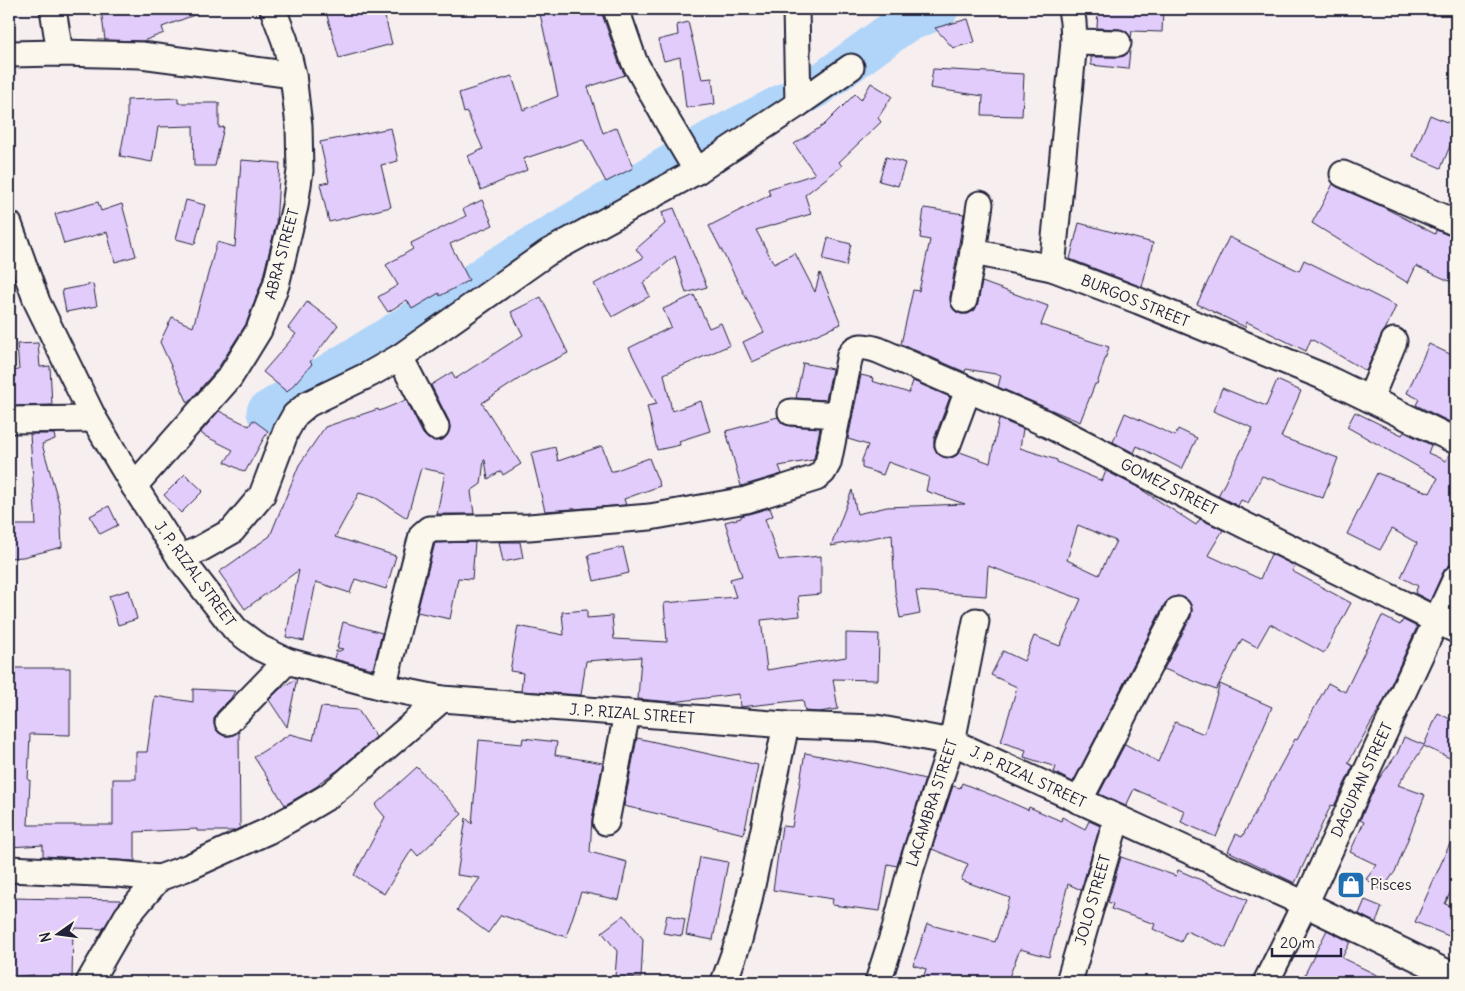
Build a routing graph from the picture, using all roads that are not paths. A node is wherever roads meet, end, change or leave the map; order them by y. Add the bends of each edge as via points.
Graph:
1 (53, 9) edge
2 (273, 9) edge
3 (616, 9) edge
4 (796, 9) edge
5 (1071, 9) edge
6 (1074, 42) junction
7 (1118, 43) dead end
8 (60, 53) junction
9 (9, 54) edge
10 (851, 67) dead end
11 (293, 75) junction
12 (798, 104) junction
13 (694, 166) junction
14 (1343, 174) dead end
15 (980, 204) dead end
16 (1456, 223) edge
17 (9, 224) edge
18 (973, 252) junction
19 (1052, 268) junction
20 (964, 300) dead end
21 (1394, 341) dead end
22 (400, 357) junction
23 (968, 390) junction
24 (1370, 399) junction
25 (791, 412) dead end
26 (838, 415) junction
27 (94, 419) junction
28 (9, 420) edge
29 (436, 427) dead end
30 (1456, 441) edge
31 (948, 444) dead end
32 (134, 486) junction
33 (180, 558) junction
34 (1456, 578) edge
35 (1178, 610) dead end
36 (976, 621) dead end
37 (1446, 625) edge
38 (287, 661) junction
39 (383, 687) junction
40 (442, 700) junction
41 (627, 713) junction
42 (228, 722) dead end
43 (786, 725) junction
44 (952, 742) junction
45 (1079, 801) junction
46 (1117, 818) junction
47 (606, 822) dead end
48 (9, 868) edge
49 (159, 878) junction
50 (1305, 904) junction
51 (1456, 977) edge
52 (88, 982) edge
53 (724, 982) edge
54 (878, 982) edge
55 (1069, 982) edge
56 (1266, 982) edge

1 - 8 street
2 - 11 street, ABRA STREET
3 - 13 street via 634,61
4 - 12 street
5 - 6 street
6 - 7 street
6 - 19 street
8 - 9 street
8 - 11 street via 141,55
10 - 12 street
11 - 32 street, ABRA STREET via 300,126 300,171 276,285 259,330 230,377
12 - 13 street
13 - 22 street via 547,253
14 - 16 street
15 - 18 street
17 - 27 street, J. P. RIZAL STREET via 37,302
18 - 19 street, BURGOS STREET
18 - 20 street
19 - 24 street, BURGOS STREET via 1322,376
21 - 24 street
22 - 29 street
22 - 33 street via 308,404 286,431 262,495 232,531
23 - 26 street, GOMEZ STREET via 862,346 850,355
23 - 31 street
23 - 37 street, GOMEZ STREET via 1045,424
24 - 30 street, BURGOS STREET
25 - 26 street
26 - 39 street via 828,463 823,472 816,478 746,500 650,517 529,527 429,529 422,535
27 - 28 street
27 - 32 street, J. P. RIZAL STREET
32 - 33 street, J. P. RIZAL STREET
33 - 38 street, J. P. RIZAL STREET via 235,630 260,648
34 - 37 street, DAGUPAN STREET
35 - 45 street
36 - 44 street, LACAMBRA STREET
37 - 50 street, DAGUPAN STREET
38 - 39 street, J. P. RIZAL STREET
38 - 42 street
39 - 40 street, J. P. RIZAL STREET
40 - 41 street, J. P. RIZAL STREET
40 - 49 street via 327,797 235,847
41 - 43 street, J. P. RIZAL STREET
41 - 47 street
43 - 44 street, J. P. RIZAL STREET via 876,728
43 - 53 street via 739,940
44 - 45 street, J. P. RIZAL STREET
44 - 54 street, LACAMBRA STREET
45 - 46 street, J. P. RIZAL STREET
46 - 50 street, J. P. RIZAL STREET
46 - 55 street, JOLO STREET
48 - 49 street
49 - 52 street via 127,916
50 - 51 street, J. P. RIZAL STREET
50 - 56 street, DAGUPAN STREET

